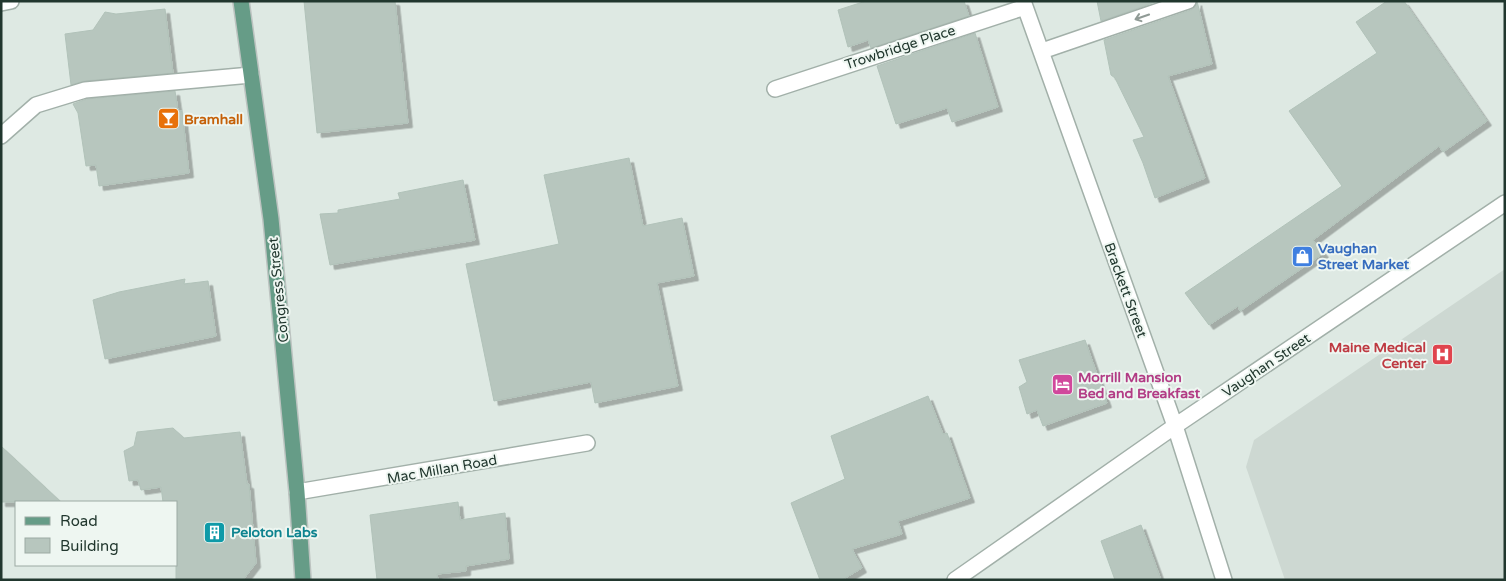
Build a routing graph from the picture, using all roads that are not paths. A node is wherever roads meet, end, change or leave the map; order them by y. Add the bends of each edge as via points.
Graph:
1 (11, 1) edge
2 (241, 1) edge
3 (1188, 1) edge
4 (1, 3) edge
5 (1024, 4) edge
6 (1042, 52) junction
7 (251, 75) junction
8 (775, 89) dead end
9 (1, 136) edge
10 (1505, 203) edge
11 (1175, 426) junction
12 (587, 444) dead end
13 (298, 492) junction
14 (303, 580) edge
15 (954, 580) edge
16 (1224, 580) edge

1 - 4 street
2 - 7 main road, Congress Street
3 -> 6 street
5 - 6 street, Brackett Street
5 - 8 street, Trowbridge Place
6 - 11 street, Brackett Street
7 - 9 street via 85,90 36,105
7 - 13 main road, Congress Street via 271,219
10 - 11 street, Vaughan Street
11 - 15 street, Vaughan Street
11 - 16 street, Brackett Street
12 - 13 street, Mac Millan Road
13 - 14 main road, Congress Street

